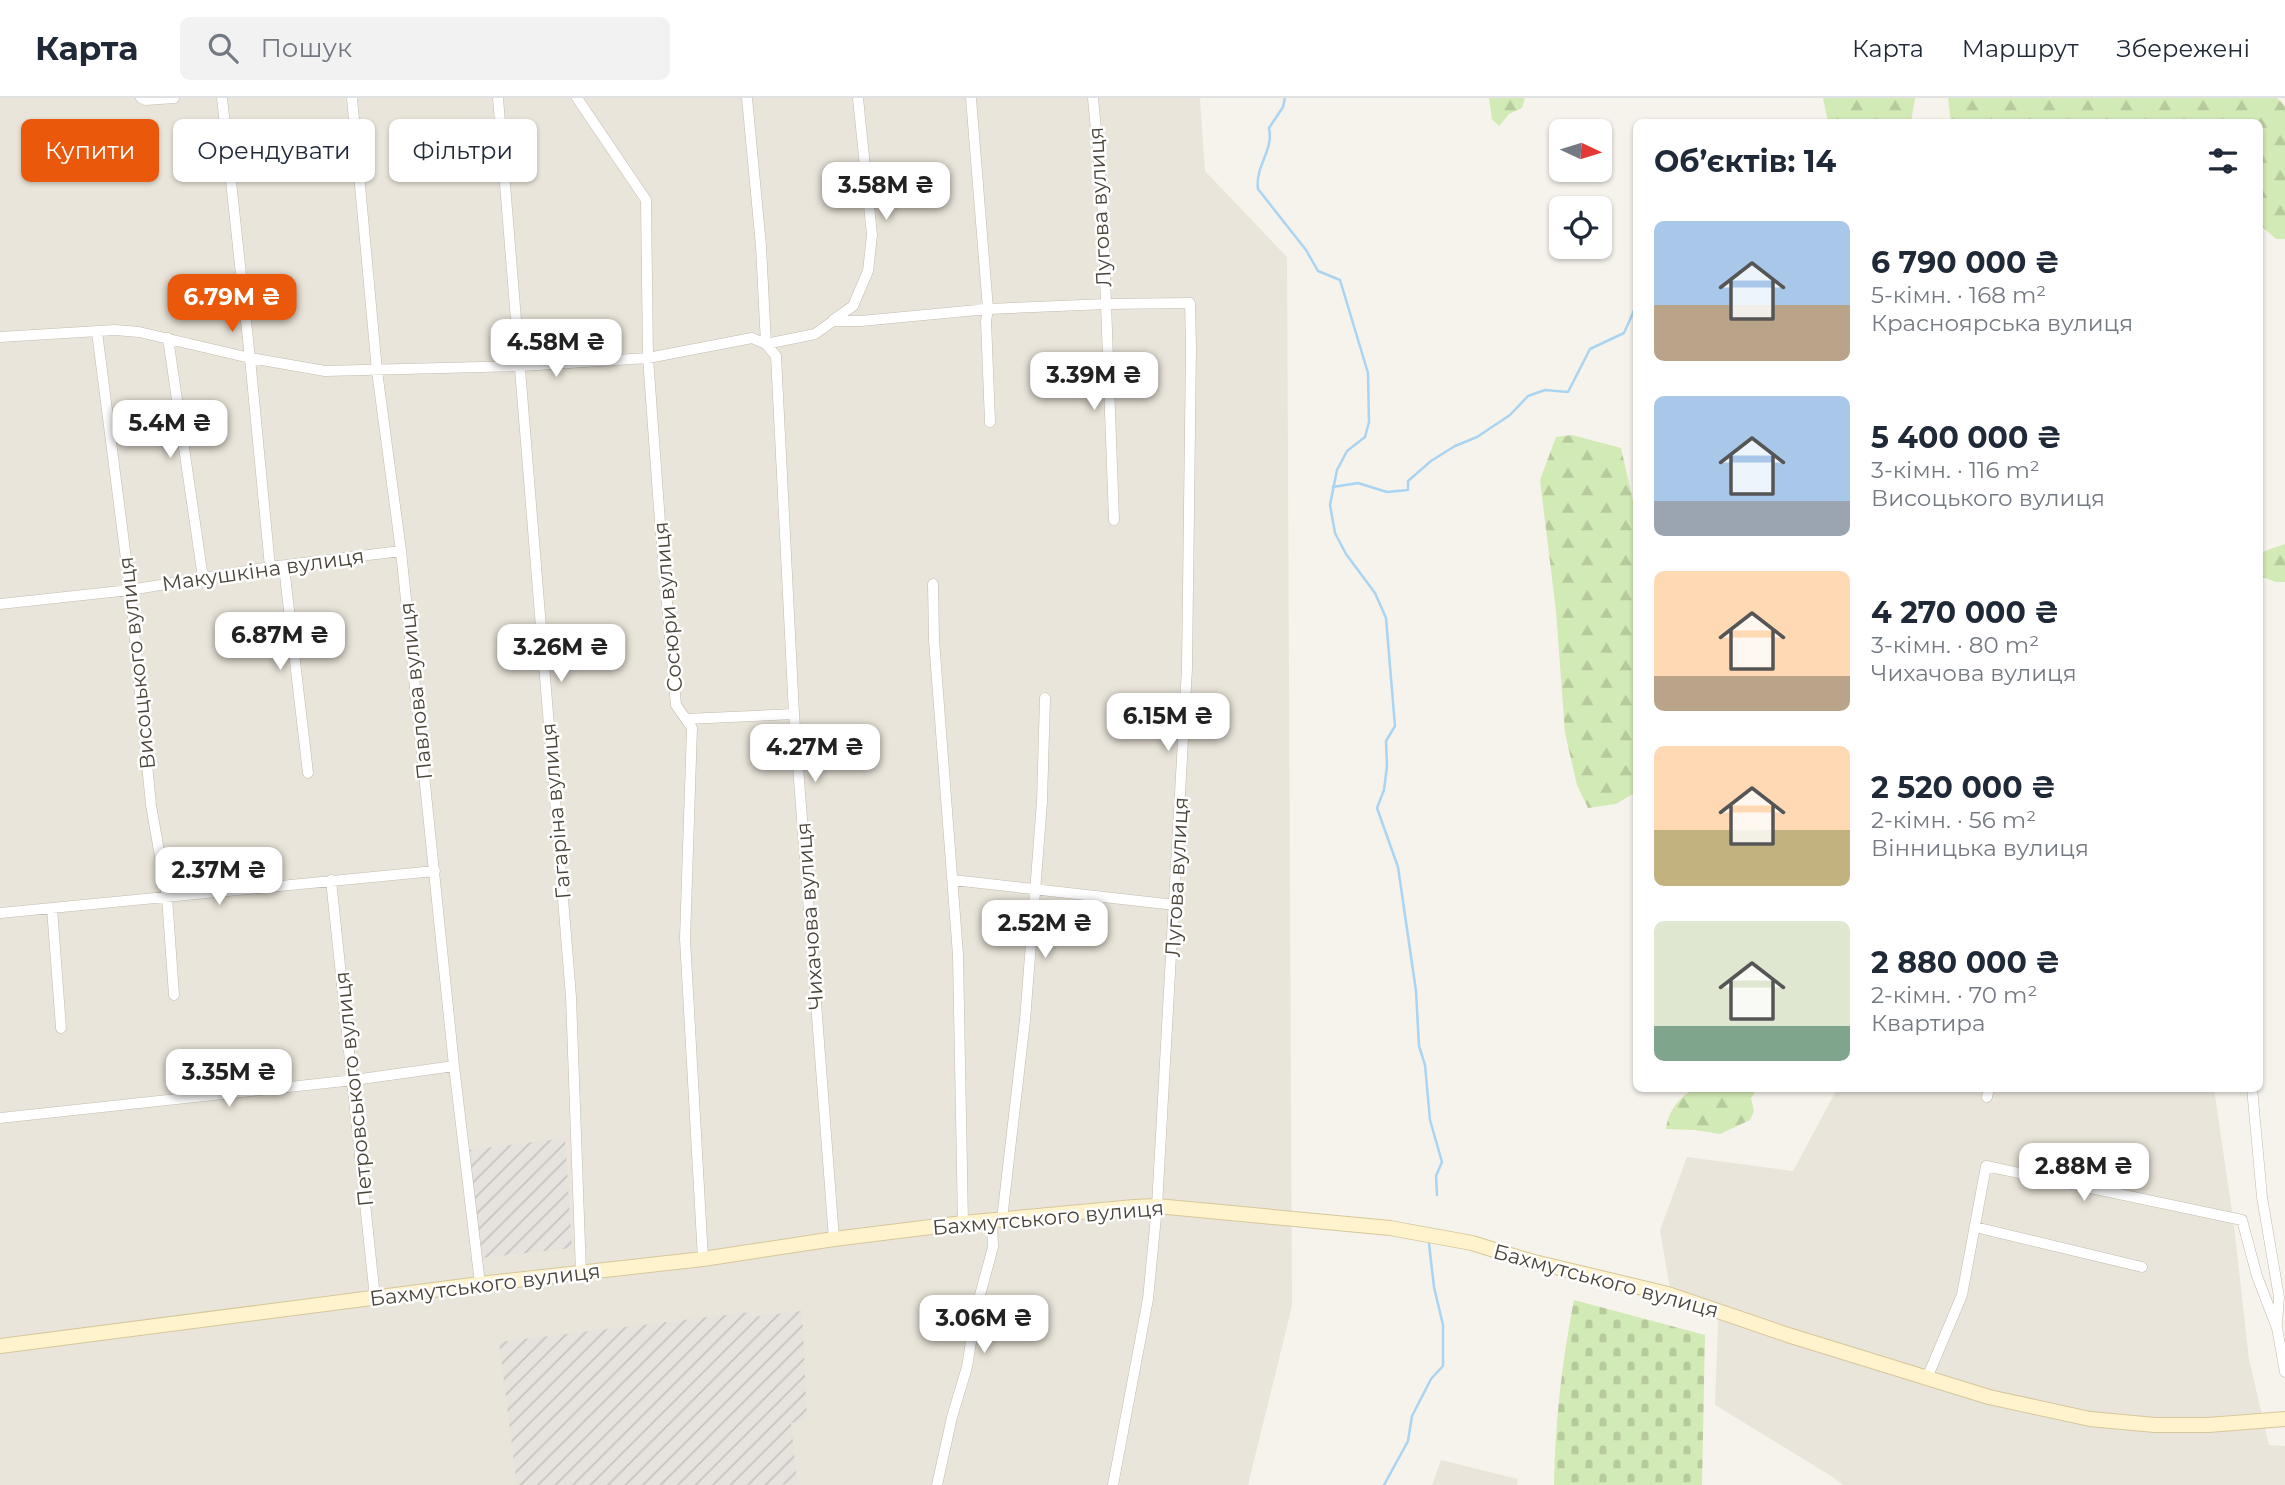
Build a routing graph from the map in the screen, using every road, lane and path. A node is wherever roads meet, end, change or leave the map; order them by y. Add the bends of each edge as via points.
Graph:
1 (141, 98) edge
2 (174, 98) edge
3 (222, 98) edge
4 (352, 98) edge
5 (498, 98) edge
6 (578, 98) edge
7 (747, 98) edge
8 (858, 98) edge
9 (971, 98) edge
10 (1093, 98) edge
11 (1106, 304) junction
12 (988, 309) junction
13 (833, 321) junction
14 (97, 332) junction
15 (0, 337) edge
16 (168, 338) junction
17 (766, 344) junction
18 (250, 358) junction
19 (648, 358) junction
20 (521, 366) junction
21 (377, 371) junction
22 (990, 422) dead end
23 (1114, 520) dead end
24 (401, 551) junction
25 (270, 567) junction
26 (284, 567) junction
27 (202, 578) junction
28 (933, 584) dead end
29 (130, 590) junction
30 (0, 604) edge
31 (1045, 698) dead end
32 (794, 713) junction
33 (686, 719) junction
34 (308, 773) dead end
35 (435, 870) junction
36 (331, 880) junction
37 (953, 880) junction
38 (1034, 890) junction
39 (167, 897) junction
40 (1175, 905) junction
41 (52, 908) junction
42 (0, 913) edge
43 (174, 995) dead end
44 (61, 1028) dead end
45 (454, 1066) junction
46 (354, 1080) junction
47 (2252, 1092) edge
48 (0, 1118) edge
49 (1157, 1206) junction
50 (997, 1220) junction
51 (963, 1223) junction
52 (1976, 1227) junction
53 (834, 1239) junction
54 (703, 1259) junction
55 (2142, 1267) dead end
56 (581, 1273) junction
57 (481, 1284) junction
58 (375, 1298) junction
59 (2277, 1328) junction
60 (0, 1346) edge
61 (2285, 1372) edge
62 (1927, 1378) junction
63 (2285, 1419) edge
64 (937, 1485) edge
65 (1113, 1485) edge

1 - 2 street
3 - 18 street
4 - 21 street, Павлова вулиця
5 - 20 street, Гагаріна вулиця
6 - 19 street, Сосюри вулиця via 646,200
7 - 17 street, Чихачова вулиця
8 - 13 street via 872,235 868,271 853,306
9 - 12 street
10 - 11 street, Лугова вулиця
11 - 12 street
11 - 23 street
11 - 40 street, Лугова вулиця via 1190,303 1187,668
12 - 13 street
12 - 22 street
13 - 17 street via 815,334
14 - 15 street
14 - 16 street via 139,332
14 - 29 street, Висоцького вулиця
16 - 18 street
16 - 27 street
17 - 19 street via 752,338
17 - 32 street, Чихачова вулиця via 776,356
18 - 21 street via 325,371
18 - 25 street
19 - 20 street
19 - 33 street, Сосюри вулиця via 676,705
20 - 21 street
20 - 56 street, Гагаріна вулиця via 571,997
21 - 24 street, Павлова вулиця
24 - 26 street, Макушкіна вулиця
24 - 35 street, Павлова вулиця
25 - 26 street, Макушкіна вулиця
25 - 27 street, Макушкіна вулиця
26 - 34 street
27 - 29 street, Макушкіна вулиця
28 - 37 street
29 - 30 street, Макушкіна вулиця
29 - 39 street, Висоцького вулиця via 151,805
31 - 38 street
32 - 33 street
32 - 53 street, Чихачова вулиця
33 - 54 street, Сосюри вулиця via 692,727 685,939
35 - 36 street
35 - 45 street, Павлова вулиця
36 - 39 street
36 - 46 street, Петровського вулиця
37 - 38 street
37 - 51 street
38 - 40 street
38 - 50 street via 1026,1020
39 - 41 street
39 - 43 street, Висоцького вулиця
40 - 49 street, Лугова вулиця
41 - 42 street
41 - 44 street
45 - 46 street
45 - 57 street, Павлова вулиця
46 - 48 street
46 - 58 street, Петровського вулиця
47 - 59 street via 2262,1197 2279,1297
49 - 50 main road, Бахмутського вулиця
49 - 62 main road, Бахмутського вулиця via 1390,1228 1472,1243 1668,1294
49 - 65 street, Лугова вулиця via 1148,1299
50 - 51 main road, Бахмутського вулиця
50 - 64 street
51 - 53 main road, Бахмутського вулиця
52 - 55 street
52 - 59 street via 1986,1166 2242,1220
52 - 62 street via 1962,1295
53 - 54 main road, Бахмутського вулиця
54 - 56 main road, Бахмутського вулиця
56 - 57 main road, Бахмутського вулиця
57 - 58 main road, Бахмутського вулиця
58 - 60 main road, Бахмутського вулиця
59 - 61 street
62 - 63 main road, Бахмутського вулиця via 2090,1419 2208,1425

